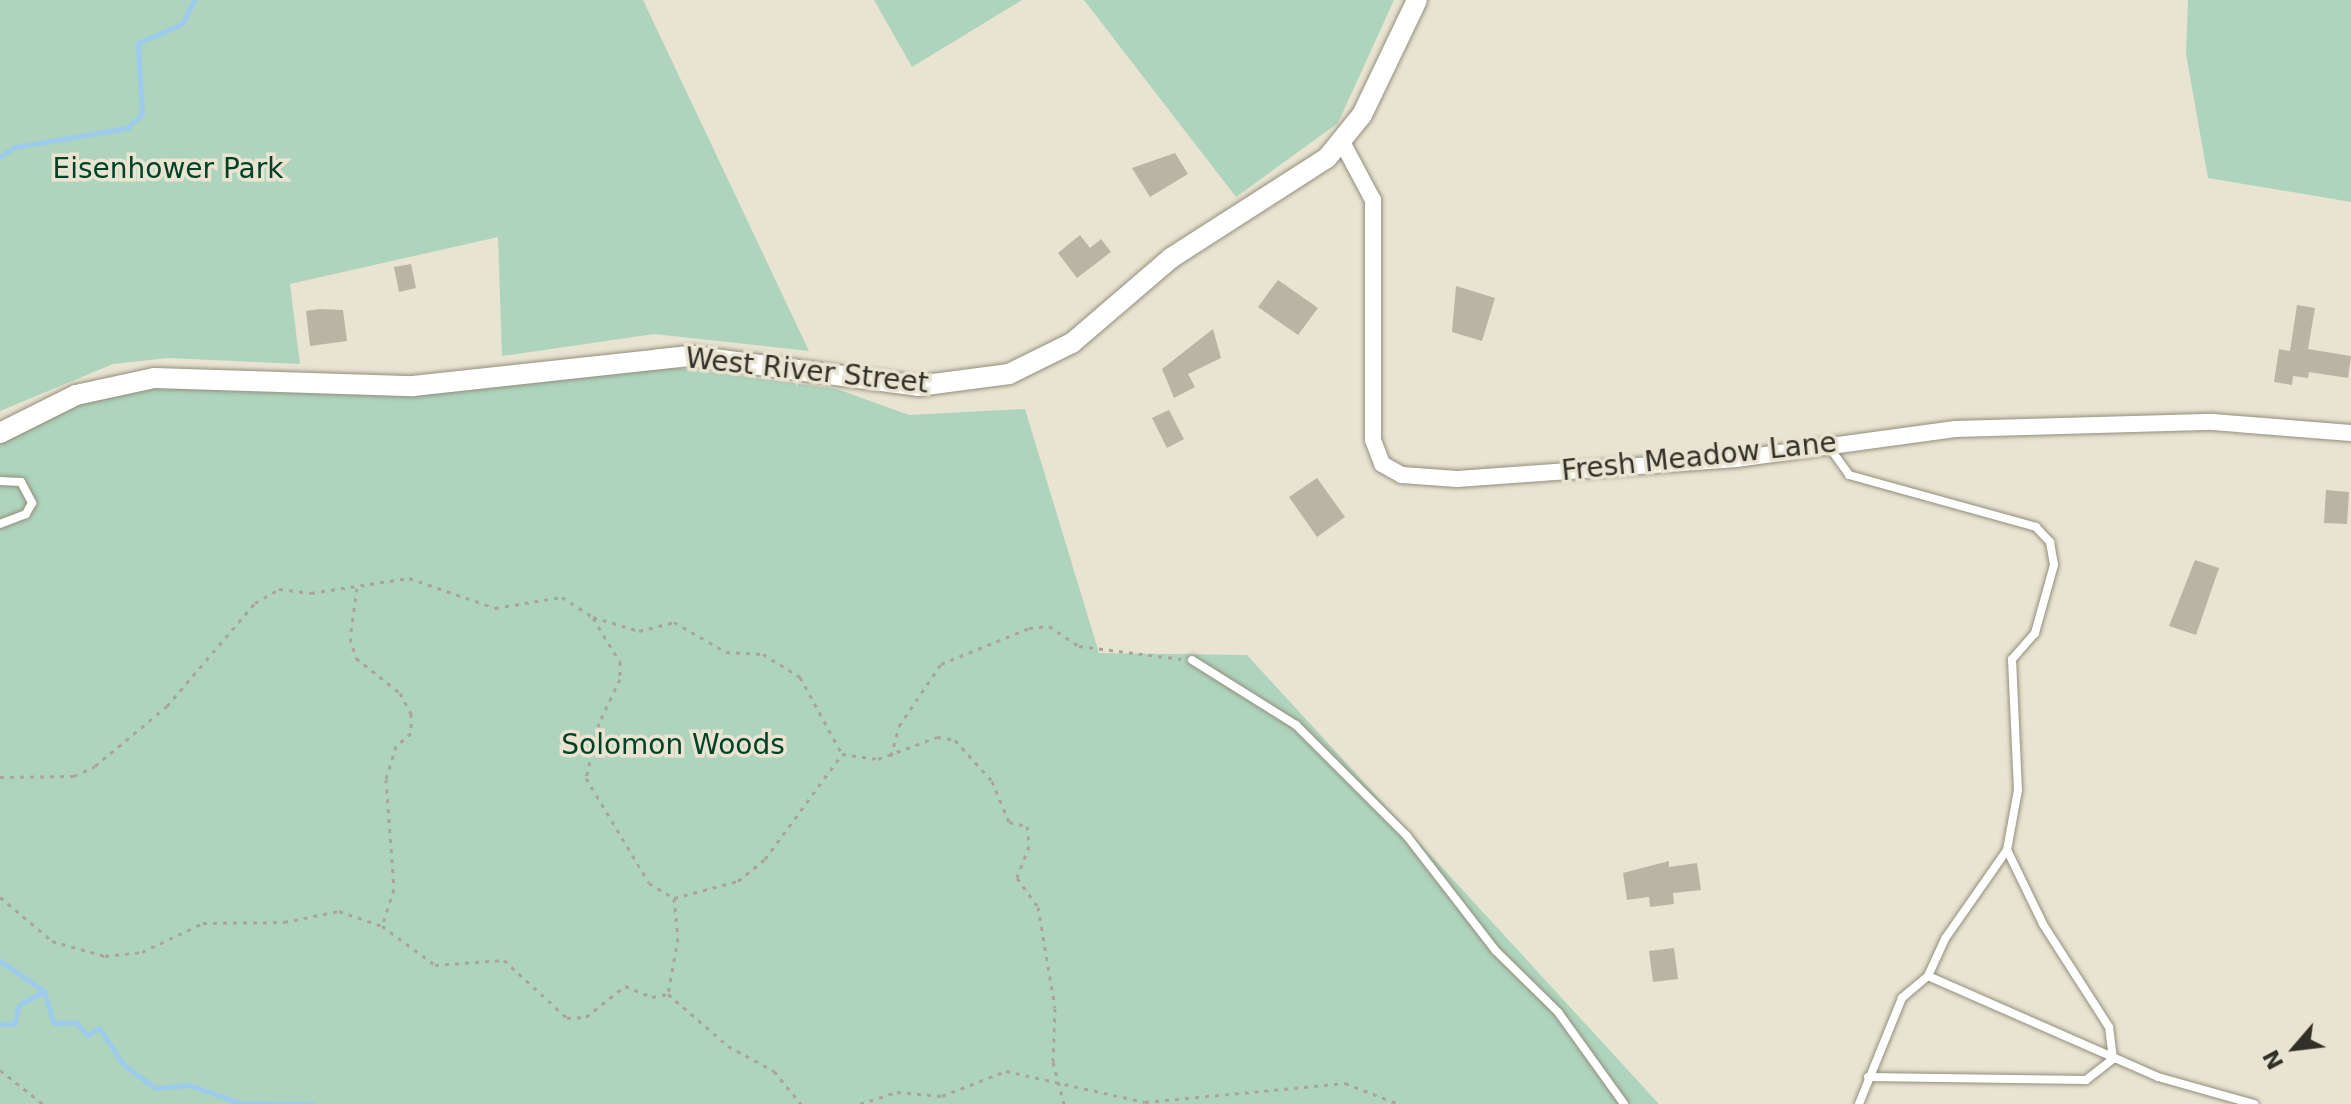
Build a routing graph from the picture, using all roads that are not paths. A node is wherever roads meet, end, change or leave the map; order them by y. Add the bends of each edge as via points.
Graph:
1 (1417, 0) edge
2 (1342, 142) junction
3 (0, 433) edge
4 (2351, 433) edge
5 (1828, 445) junction
6 (0, 481) edge
7 (0, 524) edge
8 (1192, 660) road end
9 (2007, 850) junction
10 (1928, 976) junction
11 (2113, 1059) junction
12 (1868, 1077) junction
13 (1624, 1104) edge
14 (1859, 1104) edge
15 (2254, 1104) edge

1 - 2 street, West River Street via 1388,68
2 - 3 street, West River Street via 1287,189 1171,258 1080,338 1009,374 907,385 691,356 413,386 154,378 76,395
2 - 5 street, Fresh Meadow Lane via 1373,200 1373,440 1390,471 1457,479
4 - 5 street, Fresh Meadow Lane via 2213,422 1955,429
5 - 9 lane via 1849,475 2011,515 2050,542 2050,592 2031,640 2012,659 2018,790
6 - 7 lane via 21,482 32,503 26,514
8 - 13 lane via 1296,725 1407,836 1496,951 1558,1012
9 - 10 lane via 1945,939
9 - 11 lane via 2043,924 2109,1027
10 - 11 lane
10 - 12 lane via 1902,998
11 - 12 lane via 2086,1080
11 - 15 lane
12 - 14 lane

